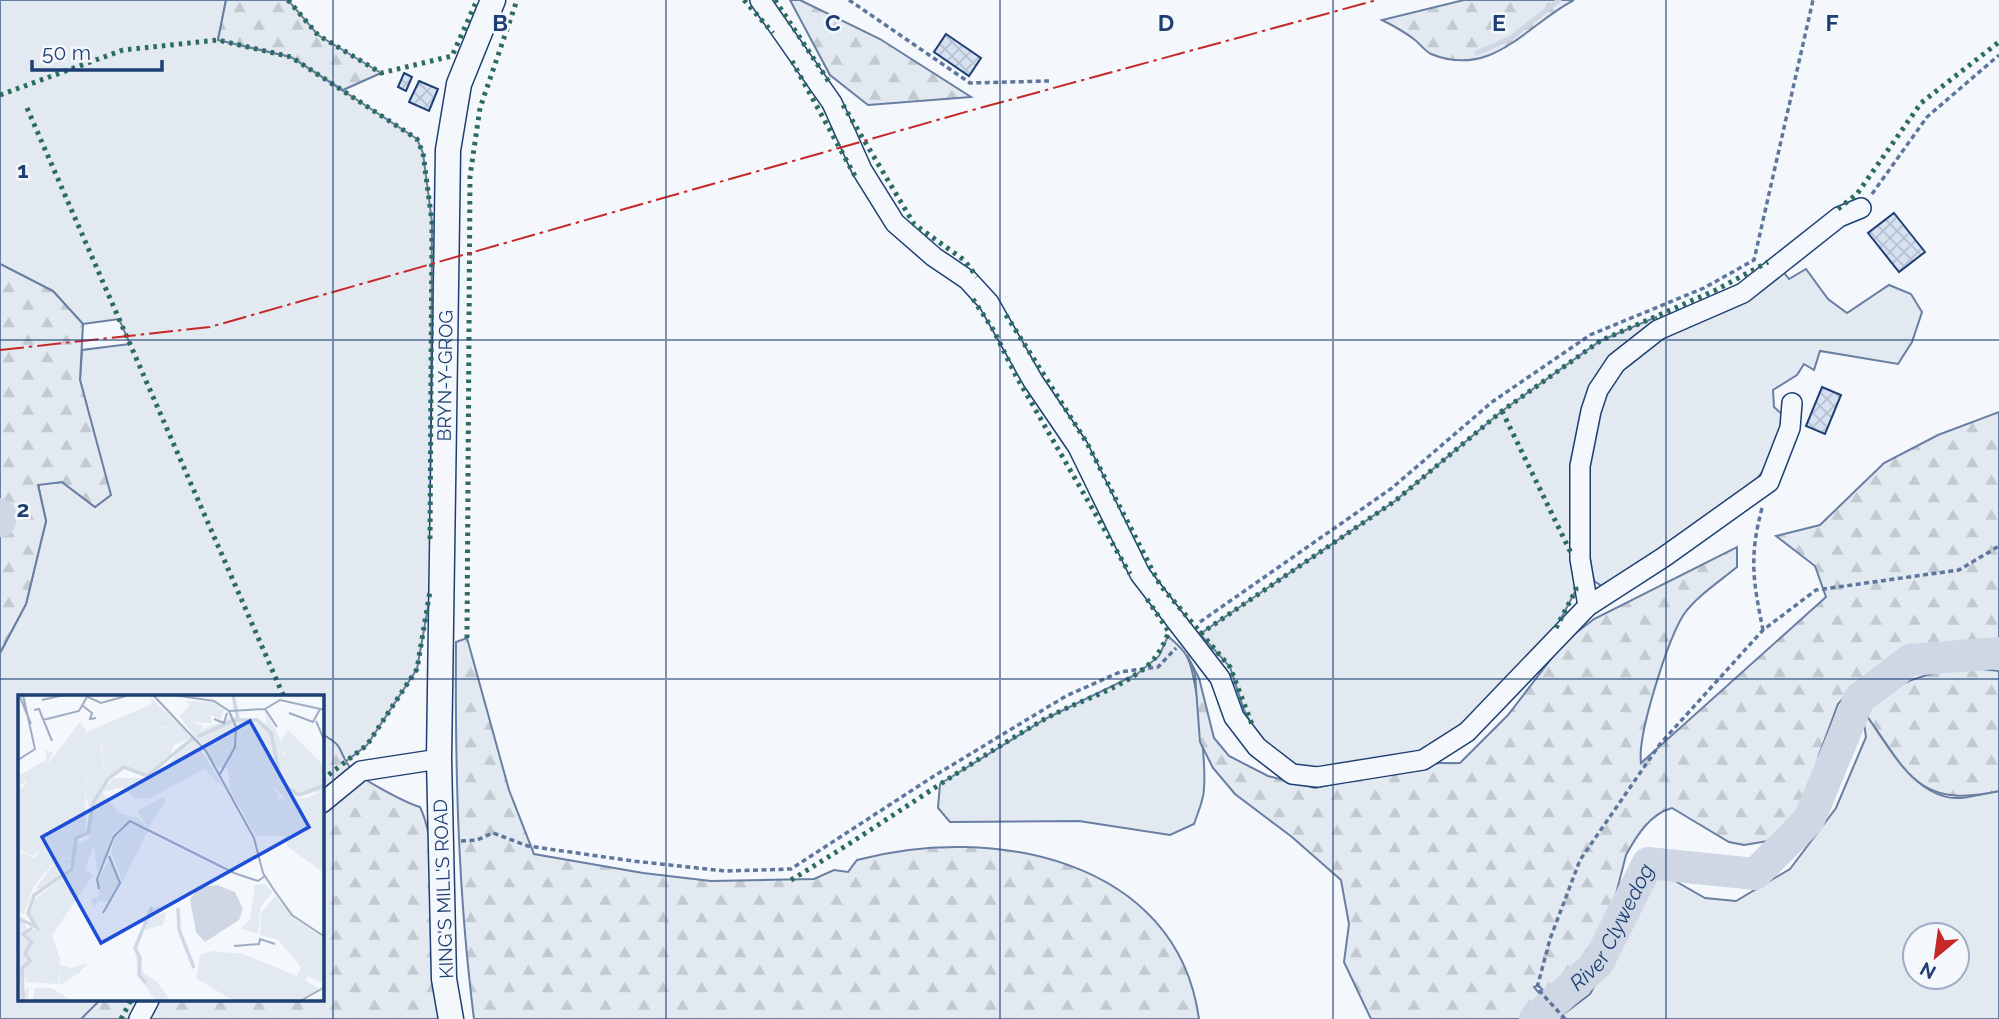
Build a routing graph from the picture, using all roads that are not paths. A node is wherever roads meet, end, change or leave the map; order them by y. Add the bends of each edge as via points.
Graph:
1 (493, 0) edge
2 (760, 0) edge
3 (1861, 208) road end
4 (1792, 403) dead end
5 (1588, 606) junction
6 (439, 759) junction
7 (324, 801) edge
8 (148, 1002) edge
9 (139, 1019) edge
10 (451, 1019) edge

1 - 6 main road, BRYN-Y-GROG via 459,84 448,150
2 - 5 street via 831,103 862,170 895,223 968,280 989,303 1033,381 1078,447 1140,574 1220,678 1234,717 1257,747 1292,774 1317,777 1423,760 1467,732
3 - 5 street via 1839,217 1743,293 1658,330 1616,363 1598,390 1580,466 1580,559
4 - 5 street via 1790,428 1769,482
6 - 7 street via 361,771
6 - 10 main road, KING'S MILL'S ROAD via 444,979
8 - 9 street

